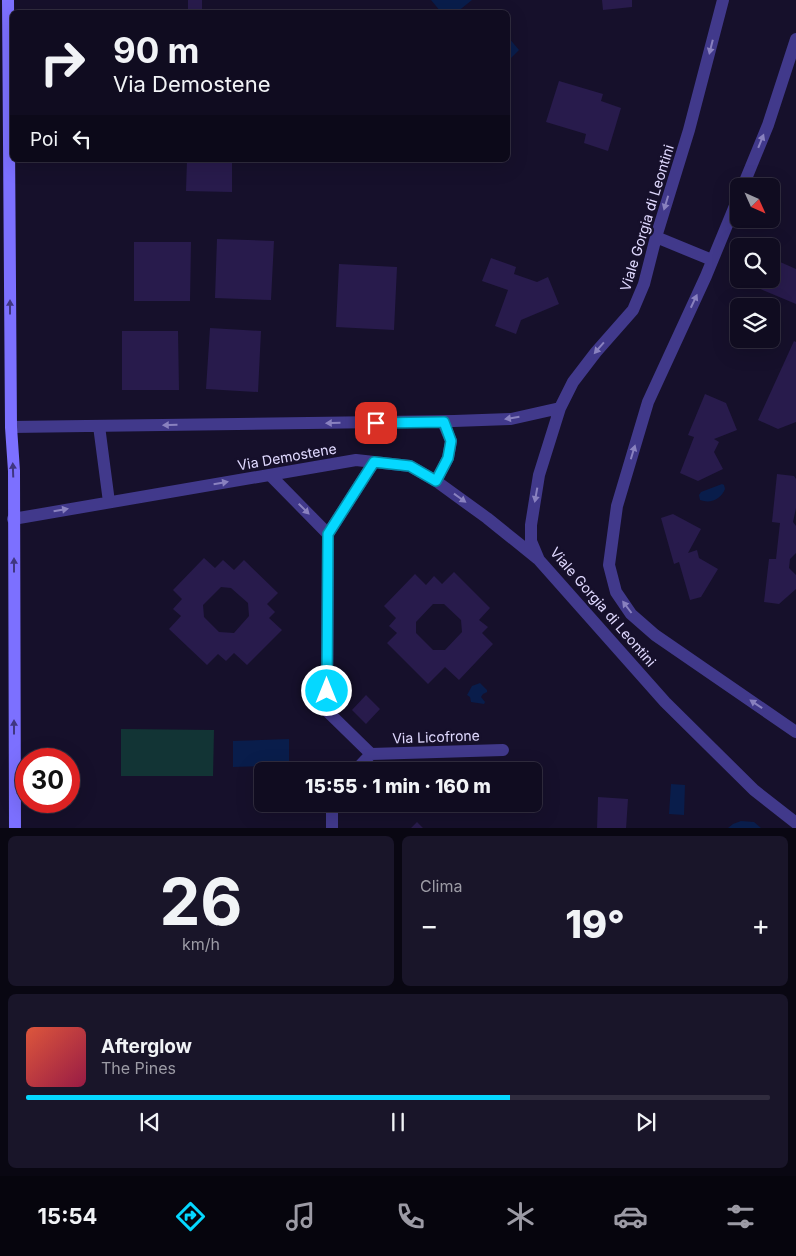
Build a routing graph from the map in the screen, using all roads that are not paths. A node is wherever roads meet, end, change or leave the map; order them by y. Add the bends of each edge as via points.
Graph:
1 (8, 0) edge
2 (723, 0) edge
3 (796, 39) edge
4 (746, 178) edge
5 (730, 217) edge
6 (656, 237) junction
7 (712, 260) junction
8 (560, 408) junction
9 (444, 422) junction
10 (99, 426) junction
11 (11, 427) junction
12 (374, 462) junction
13 (270, 475) junction
14 (436, 481) junction
15 (109, 502) junction
16 (13, 518) junction
17 (328, 534) junction
18 (539, 560) junction
19 (796, 732) edge
20 (503, 750) dead end
21 (371, 754) junction
22 (363, 762) edge
23 (332, 812) edge
24 (796, 823) edge
25 (15, 828) edge
26 (332, 828) edge

11 -> 1 street
2 -> 6 street, Viale Gorgia di Leontini via 689,130
4 -> 3 street via 768,125
5 - 7 street, Viale Gorgia di Leontini
6 - 7 street
6 -> 8 street, Viale Gorgia di Leontini via 644,284 633,310 573,382
19 -> 7 street, Viale Gorgia di Leontini via 655,635 632,614 616,592 610,565 617,506 648,402
8 -> 9 street, Via Demostene via 511,419
8 -> 18 street, Viale Gorgia di Leontini via 539,475 531,525 531,541
9 -> 10 street, Via Demostene
9 - 14 street via 451,441 448,458
10 - 11 street, Via Demostene
10 - 15 street
16 -> 11 street
12 - 13 street, Via Demostene via 356,460
12 - 14 street, Via Demostene via 410,466
12 - 17 street
15 -> 13 street, Via Demostene
13 -> 17 street
14 -> 18 street, Via Demostene
16 -> 15 street, Via Demostene
25 -> 16 street
17 - 21 street via 327,711
18 - 24 street, Viale Gorgia di Leontini via 665,702 754,790
20 - 21 street, Via Licofrone
21 - 22 street
23 - 26 street

